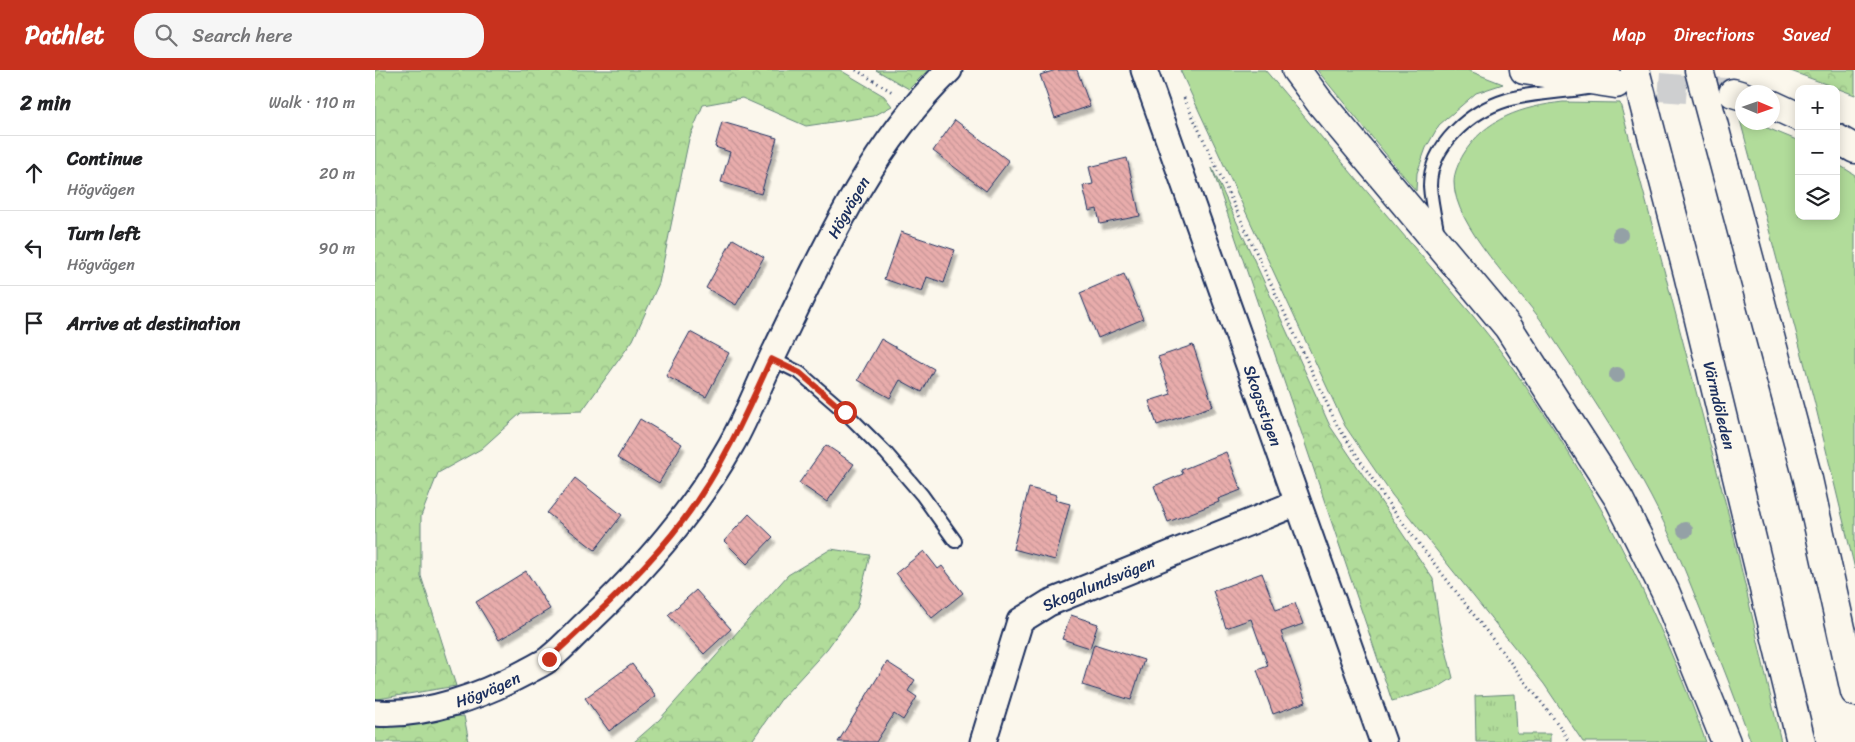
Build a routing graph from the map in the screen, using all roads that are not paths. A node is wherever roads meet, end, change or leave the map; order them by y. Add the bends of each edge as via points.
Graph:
1 (949, 70) edge
2 (1144, 70) edge
3 (1296, 70) edge
4 (1524, 70) edge
5 (1699, 70) edge
6 (1625, 77) edge
7 (1780, 108) edge
8 (1795, 115) edge
9 (1840, 141) edge
10 (1855, 150) edge
11 (1440, 244) junction
12 (771, 359) junction
13 (1297, 503) junction
14 (955, 541) dead end
15 (1855, 692) edge
16 (375, 713) edge
17 (983, 742) edge
18 (1383, 742) edge
19 (1726, 742) edge
20 (1801, 742) edge

1 - 12 street, Högvägen via 923,96 872,163
2 - 13 street, Skogsstigen
3 - 11 highway
4 - 6 highway
5 - 15 highway via 1808,479
6 - 11 lane via 1508,99 1464,123 1445,144 1434,165 1430,185
6 - 20 highway, Värmdöleden via 1690,283
7 - 8 highway
9 - 10 highway
11 - 19 highway via 1508,327 1619,498 1665,591
12 - 14 lane via 800,373 845,412 922,495
12 - 16 street, Högvägen via 733,443 683,520 609,602 549,659 499,687 462,701
13 - 17 street, Skogalundsvägen via 1049,603 1020,621
13 - 18 street, Skogsstigen

